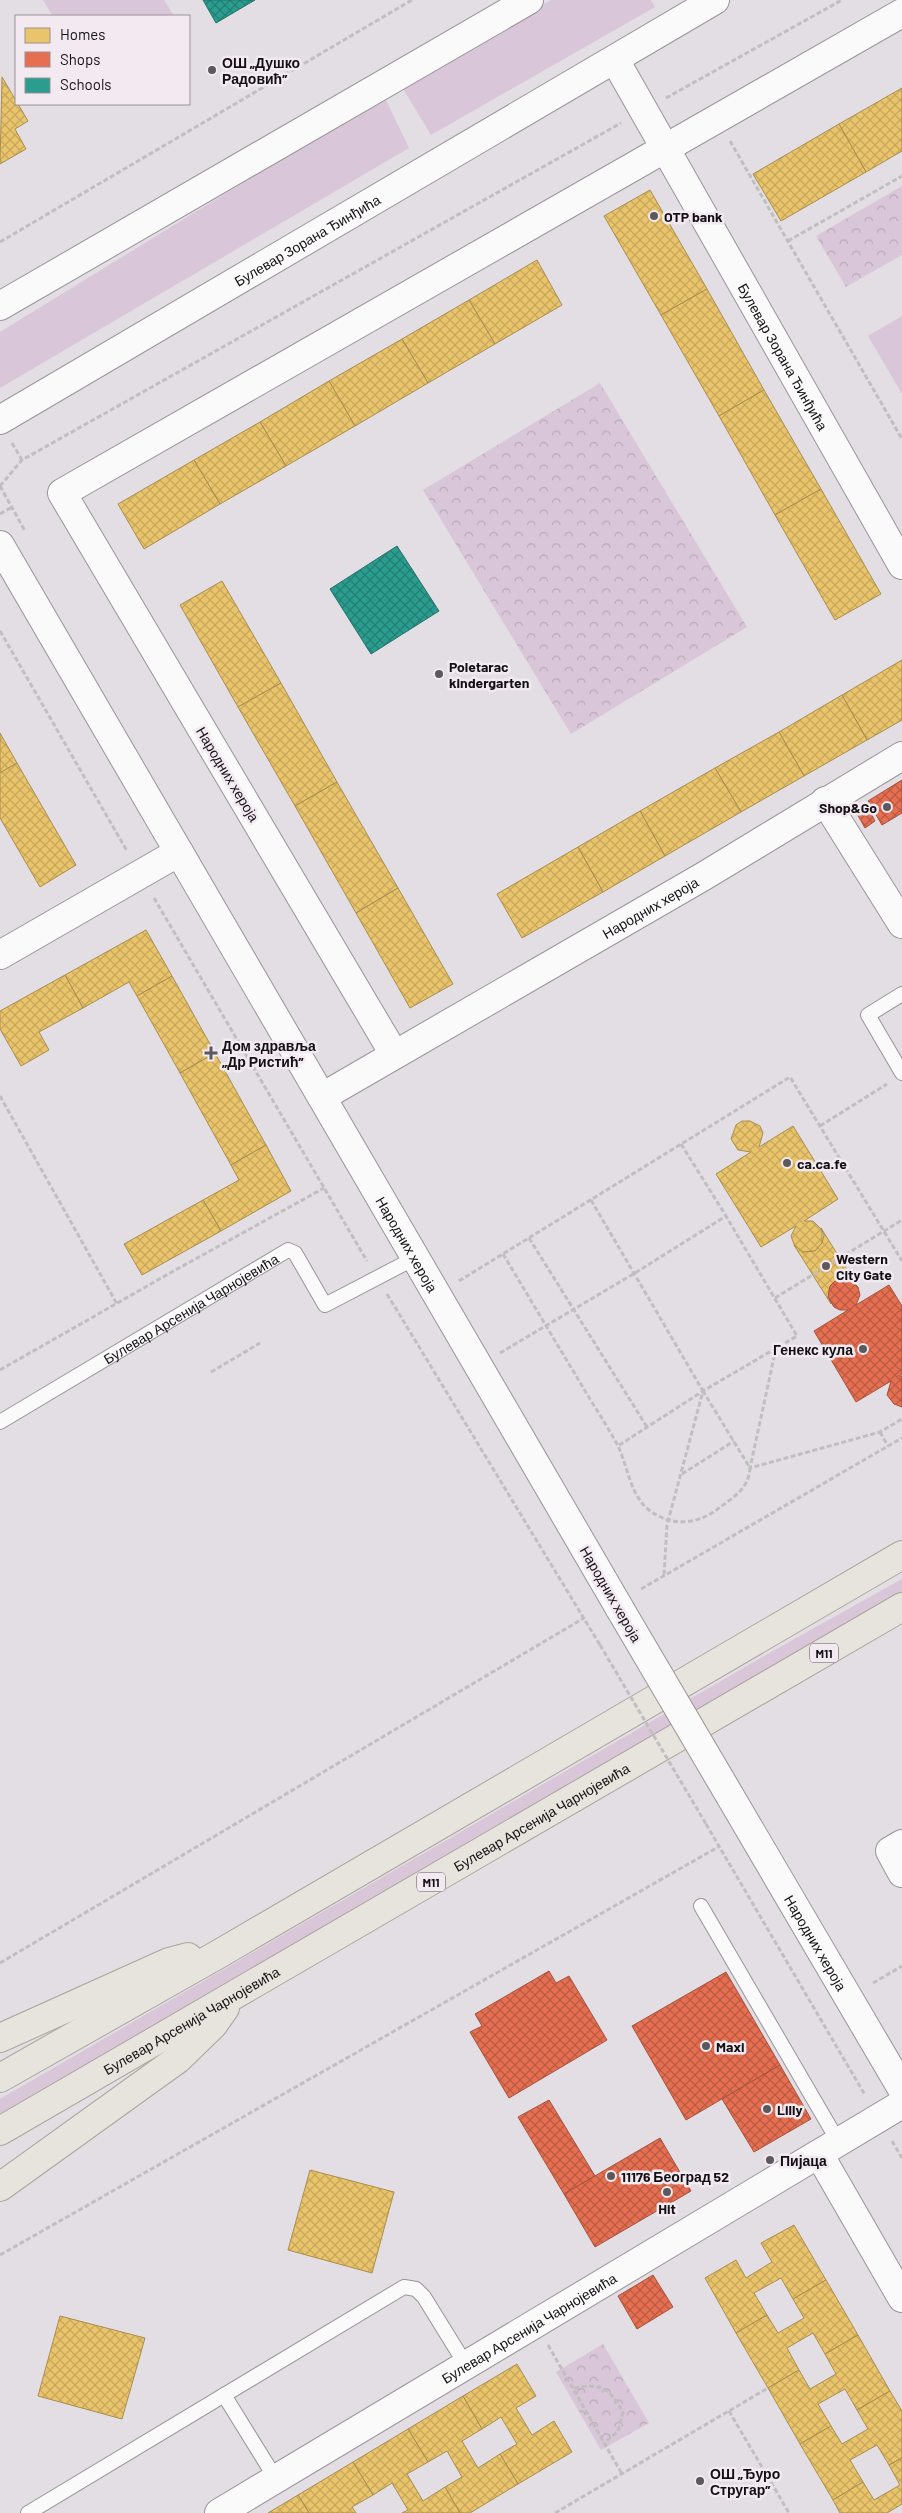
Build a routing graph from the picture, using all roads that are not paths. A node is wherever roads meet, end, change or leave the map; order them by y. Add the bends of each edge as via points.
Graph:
1 (529, 0) edge
2 (715, 0) edge
3 (902, 13) edge
4 (615, 60) junction
5 (666, 147) junction
6 (0, 306) edge
7 (0, 420) edge
8 (0, 545) edge
9 (902, 566) edge
10 (902, 756) edge
11 (825, 801) junction
12 (179, 852) junction
13 (902, 924) edge
14 (3, 947) edge
15 (902, 994) edge
16 (394, 1054) junction
17 (902, 1073) edge
18 (322, 1097) junction
19 (415, 1258) junction
20 (0, 1422) edge
21 (902, 1555) edge
22 (902, 1607) edge
23 (701, 1906) dead end
24 (217, 1955) junction
25 (231, 1998) junction
26 (0, 2038) edge
27 (0, 2078) edge
28 (902, 2089) edge
29 (902, 2104) edge
30 (0, 2131) edge
31 (829, 2148) junction
32 (0, 2187) edge
33 (902, 2298) edge
34 (466, 2365) junction
35 (224, 2395) junction
36 (276, 2479) junction
37 (28, 2513) edge
38 (219, 2513) edge

1 - 6 street
2 - 4 street, Булевар Зорана Ђинђића
3 - 5 street
4 - 5 street, Булевар Зорана Ђинђића
4 - 7 street, Булевар Зорана Ђинђића
5 - 9 street, Булевар Зорана Ђинђића
5 - 16 street, Народних хероја via 62,493
8 - 12 street, Народних хероја
10 - 11 street, Народних хероја
11 - 13 street
11 - 16 street, Народних хероја via 704,876
12 - 14 street via 140,876
12 - 18 street, Народних хероја
15 - 17 lane via 868,1015
16 - 18 street, Народних хероја
18 - 19 street, Народних хероја
19 - 20 lane, Булевар Арсенија Чарнојевића via 325,1305 294,1253 288,1250
19 - 28 street, Народних хероја, bridge
21 - 24 highway
22 - 25 highway, Булевар Арсенија Чарнојевића / M11
23 - 31 lane
24 - 26 highway via 196,1955 168,1962
24 - 27 highway
25 - 30 highway, Булевар Арсенија Чарнојевића / M11
25 - 32 highway via 213,2025 178,2059
29 - 31 street, Булевар Арсенија Чарнојевића
31 - 33 street
31 - 34 street, Булевар Арсенија Чарнојевића
34 - 35 lane via 424,2297 416,2289 404,2287
34 - 36 street, Булевар Арсенија Чарнојевића
35 - 36 lane
35 - 37 lane
36 - 38 street, Булевар Арсенија Чарнојевића

